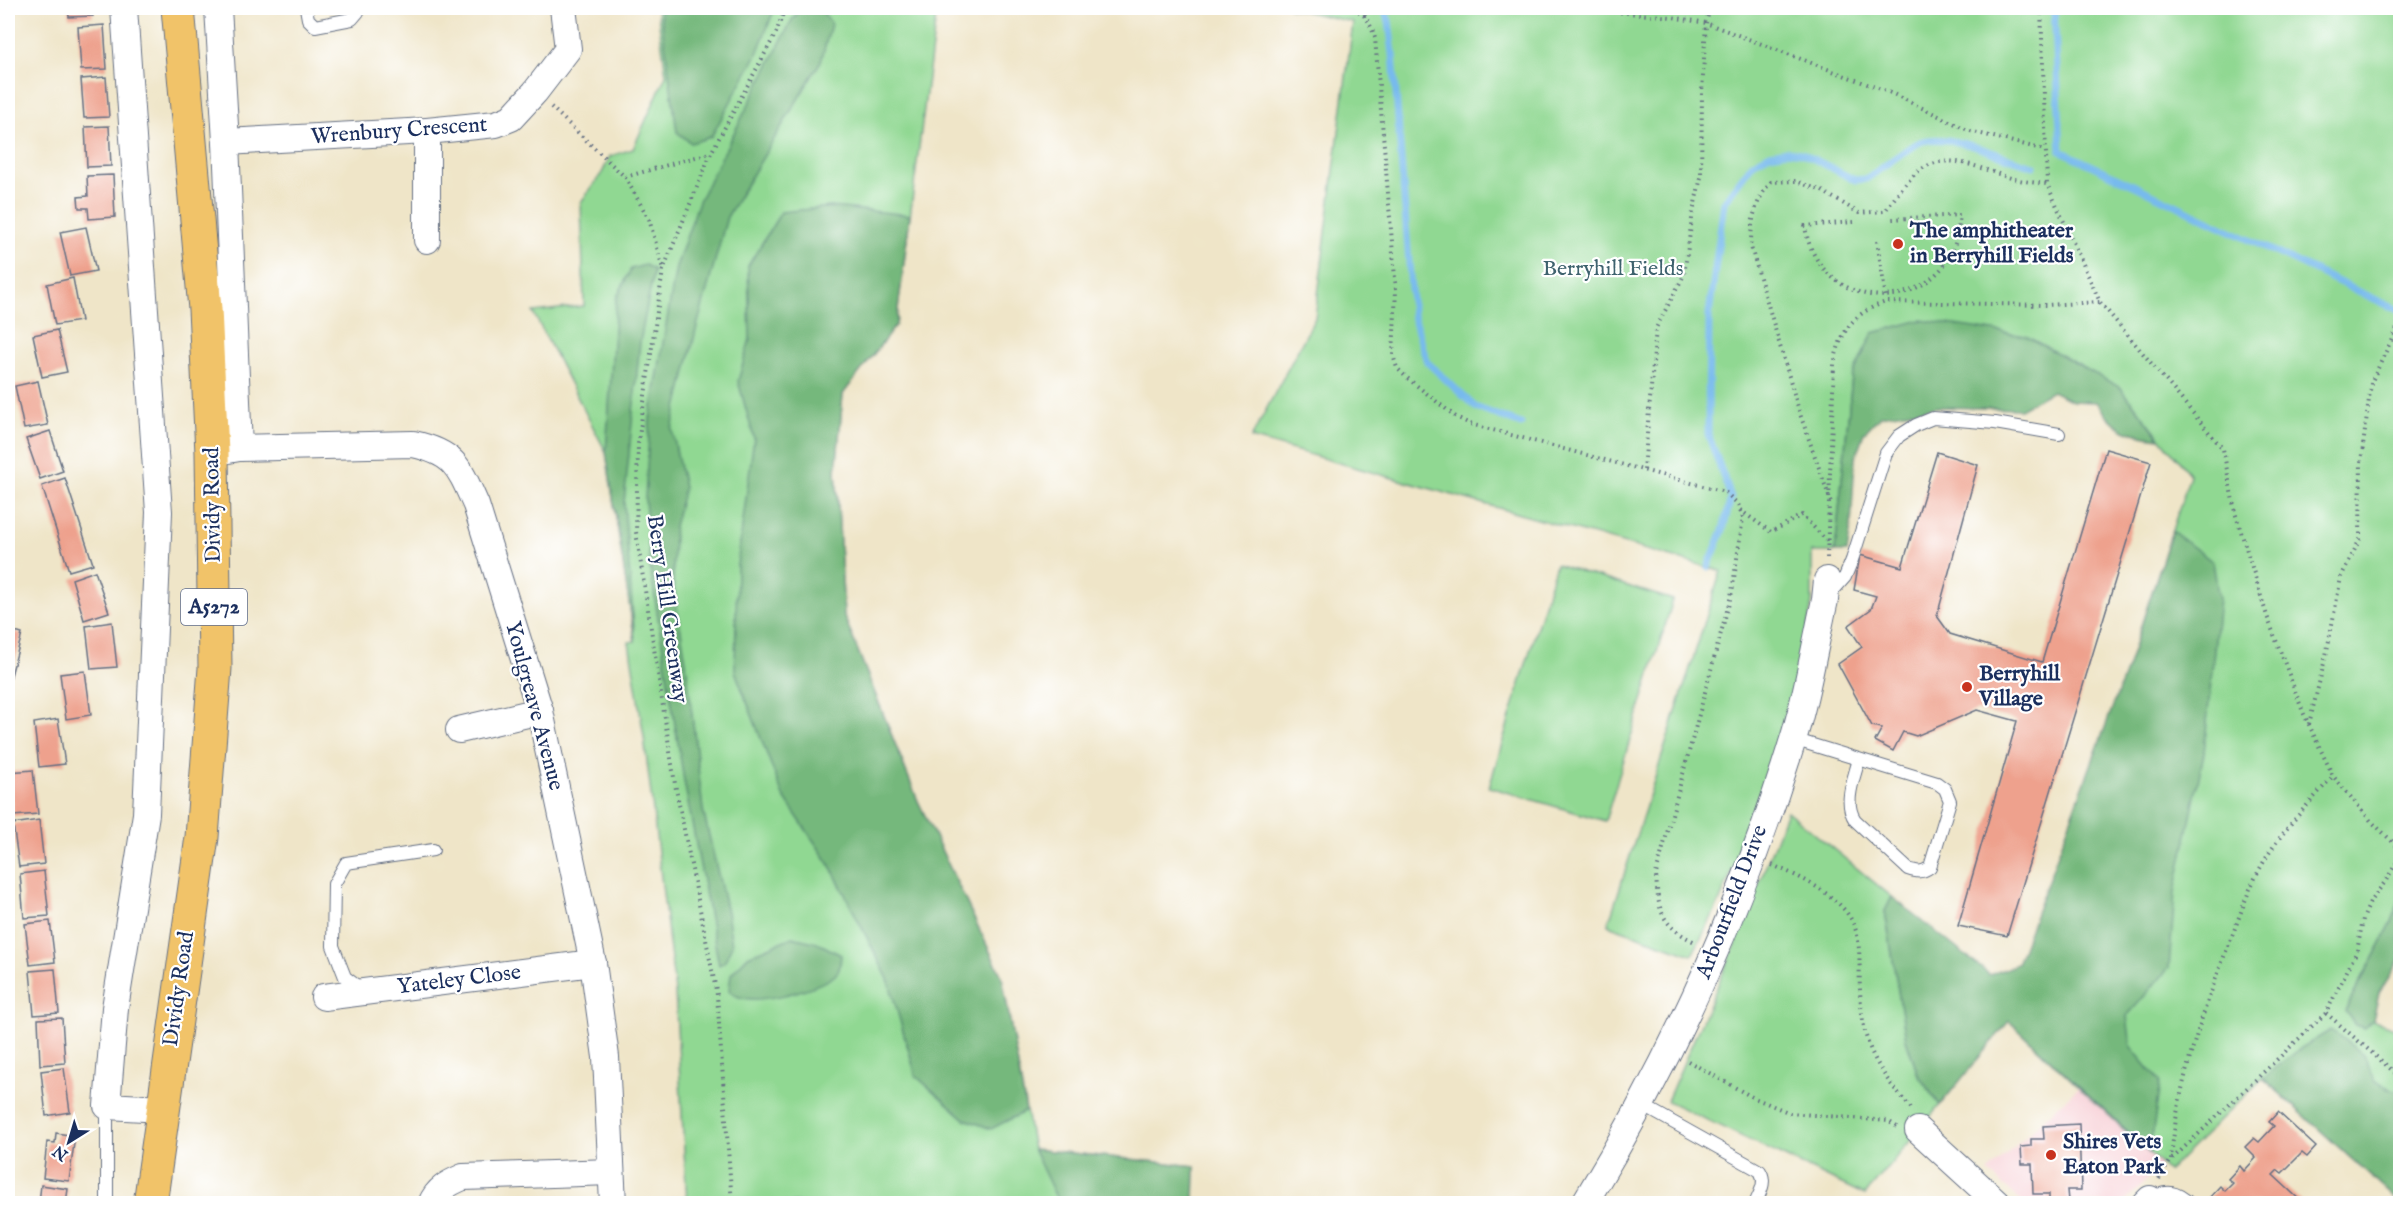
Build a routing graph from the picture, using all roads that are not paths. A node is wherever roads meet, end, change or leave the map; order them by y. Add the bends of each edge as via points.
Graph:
1 (124, 8) edge
2 (178, 8) edge
3 (218, 8) edge
4 (306, 8) edge
5 (358, 8) edge
6 (563, 8) edge
7 (427, 131) junction
8 (226, 142) junction
9 (428, 240) dead end
10 (2059, 434) dead end
11 (226, 450) junction
12 (1826, 590) joint
13 (540, 711) junction
14 (459, 730) dead end
15 (1792, 739) junction
16 (1859, 759) junction
17 (433, 850) dead end
18 (593, 963) junction
19 (365, 992) junction
20 (324, 998) dead end
21 (1642, 1105) junction
22 (107, 1106) junction
23 (163, 1109) junction
24 (1918, 1130) road end
25 (611, 1172) junction
26 (2148, 1201) edge
27 (107, 1203) edge
28 (150, 1203) edge
29 (431, 1203) edge
30 (613, 1203) edge
31 (1584, 1203) edge
32 (1755, 1203) edge
33 (1999, 1203) edge
34 (2190, 1203) edge

1 - 22 street via 159,512 146,814 115,1008
2 - 11 main road, Dividy Road / A5272 via 205,309
3 - 8 street, Dividy Road
4 - 5 lane via 308,19 315,26 352,19
6 - 7 street, Wrenbury Crescent via 568,49 511,118 496,124
7 - 8 street, Wrenbury Crescent
7 - 9 street
8 - 11 street, Dividy Road
10 - 12 lane via 1933,418 1899,436 1886,453 1845,577
11 - 13 street, Youlgreave Avenue via 412,444 436,449 453,461 476,504
11 - 23 main road, Dividy Road / A5272 via 202,837
12 - 15 street, Arbourfield Drive
13 - 14 street
13 - 18 street, Youlgreave Avenue
15 - 16 lane
15 - 21 street, Arbourfield Drive via 1716,951
16 - 16 lane via 1937,783 1945,789 1950,801 1930,867 1923,872 1908,869 1848,811
17 - 19 lane via 346,863 334,884 333,946 345,976
18 - 19 street, Yateley Close
18 - 25 street, Youlgreave Avenue via 606,1057
19 - 20 street, Yateley Close
21 - 31 street, Arbourfield Drive
21 - 32 lane via 1760,1171 1763,1185
22 - 23 street
22 - 27 lane
23 - 28 main road, Dividy Road / A5272
24 - 33 street
25 - 29 street via 463,1177 435,1193
25 - 30 street, Youlgreave Avenue
26 - 34 lane via 2168,1191

